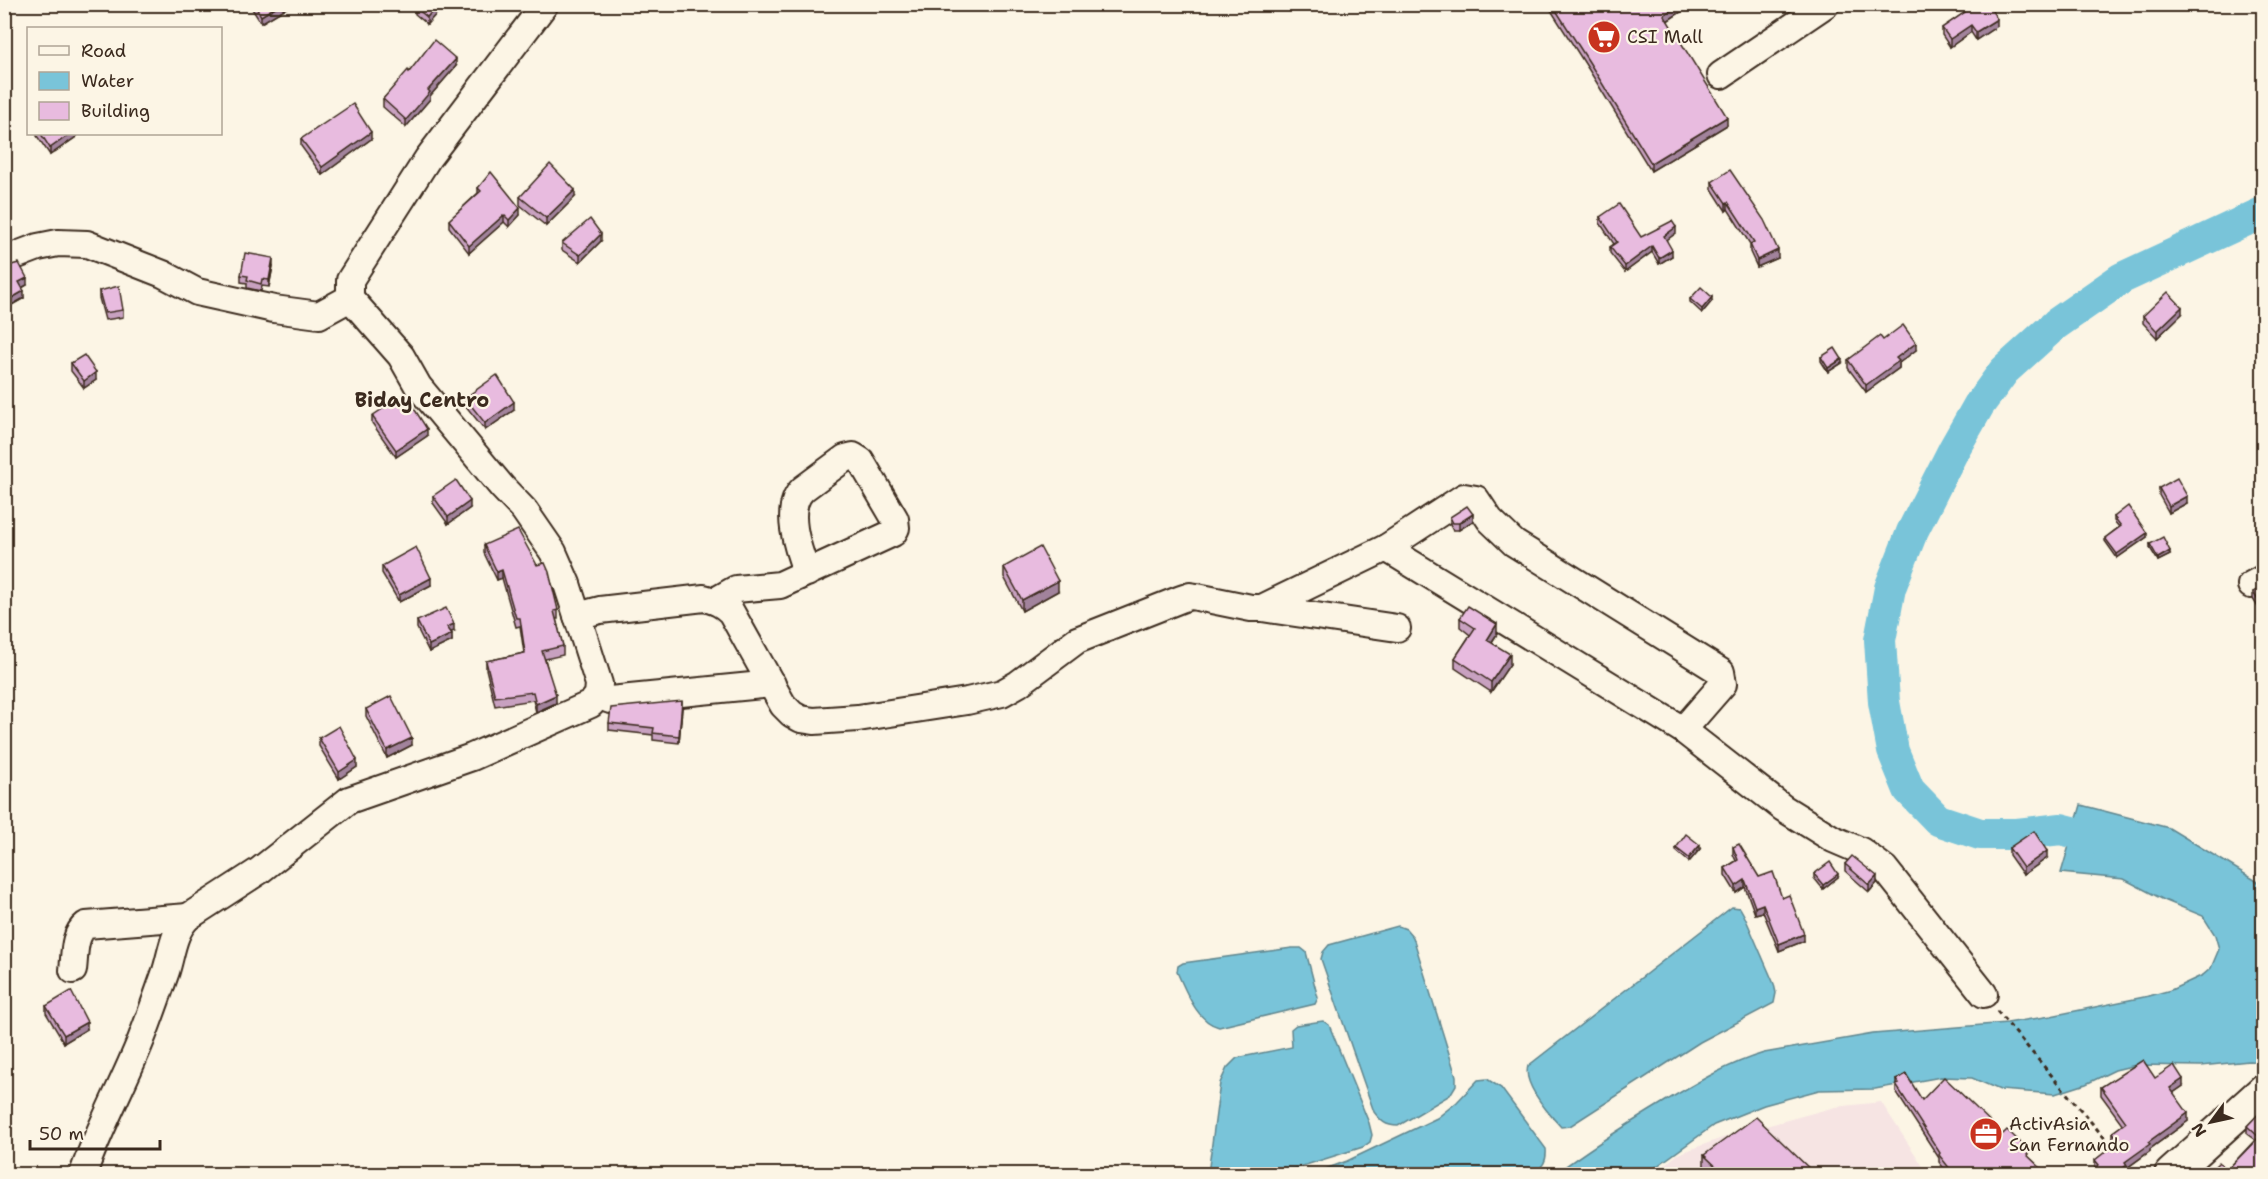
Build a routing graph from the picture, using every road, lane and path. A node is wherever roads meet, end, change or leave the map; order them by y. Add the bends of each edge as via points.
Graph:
1 (545, 4) edge
2 (1826, 4) edge
3 (1721, 75) dead end
4 (4, 260) edge
5 (350, 298) junction
6 (797, 548) junction
7 (1386, 548) junction
8 (840, 557) junction
9 (807, 573) junction
10 (715, 601) junction
11 (1262, 608) junction
12 (577, 616) junction
13 (1397, 628) dead end
14 (772, 684) junction
15 (598, 695) junction
16 (1683, 730) junction
17 (188, 917) junction
18 (73, 970) dead end
19 (1984, 994) joint
20 (2260, 1093) edge
21 (2114, 1149) edge
22 (2121, 1158) edge
23 (83, 1174) edge
24 (2135, 1174) edge
25 (2171, 1174) edge

1 - 5 street via 428,158 350,280
2 - 3 street
4 - 5 street via 58,243 87,244 197,292 274,309 319,315
5 - 12 street via 401,356 418,386 524,510 554,552
6 - 8 street
6 - 8 street via 793,504 797,495 853,456 861,461 895,519 896,528 893,533
6 - 9 street
7 - 11 street
7 - 16 street
7 - 16 street via 1464,497 1476,499 1490,520 1514,543 1721,672 1723,684
8 - 9 street
9 - 10 street via 780,585 736,590
10 - 12 street via 704,598
10 - 14 street via 731,612
11 - 13 street
11 - 14 street via 1190,596 1077,640 1002,693 858,718 814,721 792,714
12 - 15 street via 599,684
14 - 15 street via 610,700
15 - 17 street via 591,704 472,757 349,800 259,871
16 - 19 street via 1783,808 1833,839 1862,851 1885,869
17 - 18 street via 86,925 76,938
17 - 23 street via 176,933 140,1042
19 - 21 path
20 - 25 main road
22 - 24 path

